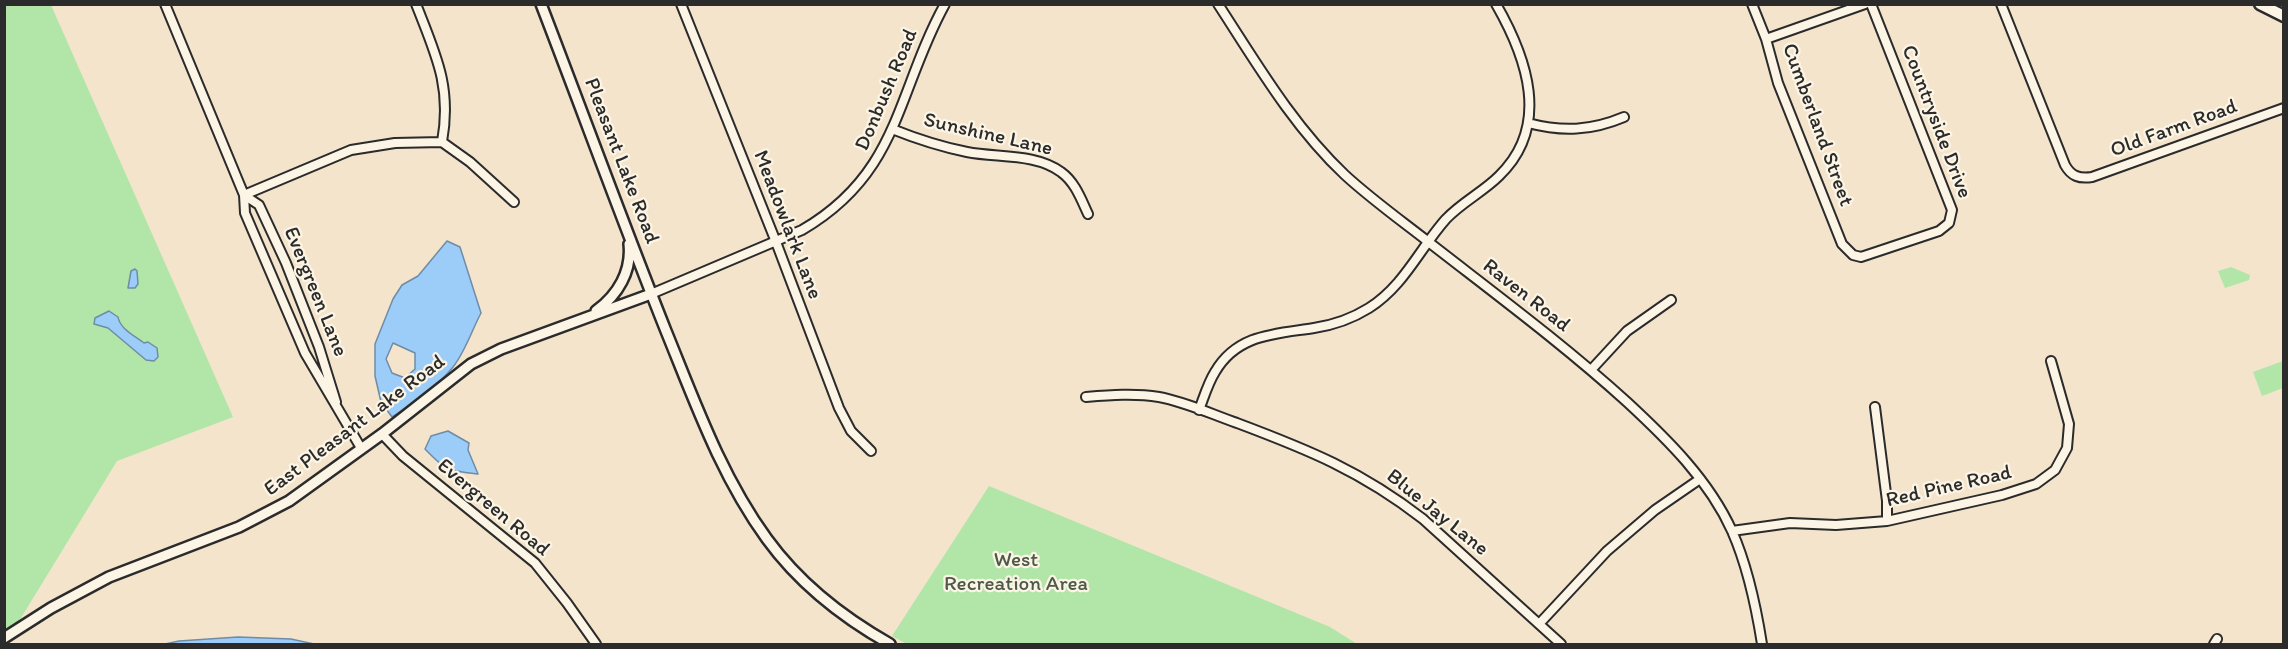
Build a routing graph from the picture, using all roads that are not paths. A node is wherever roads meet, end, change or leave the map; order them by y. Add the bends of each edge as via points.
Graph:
1 (165, 4) edge
2 (416, 4) edge
3 (541, 4) edge
4 (681, 4) edge
5 (945, 4) edge
6 (1218, 4) edge
7 (1496, 4) edge
8 (1752, 4) edge
9 (1865, 4) edge
10 (1871, 4) edge
11 (2001, 4) edge
12 (2260, 4) edge
13 (2283, 16) edge
14 (1766, 39) junction
15 (2283, 108) edge
16 (1624, 117) dead end
17 (1528, 123) junction
18 (892, 129) junction
19 (442, 142) junction
20 (244, 195) junction
21 (514, 202) dead end
22 (1088, 214) dead end
23 (628, 229) junction
24 (776, 242) junction
25 (1428, 242) junction
26 (1853, 255) joint
27 (702, 273) joint
28 (651, 294) junction
29 (1671, 300) dead end
30 (585, 318) junction
31 (2051, 361) dead end
32 (1591, 370) junction
33 (1086, 397) dead end
34 (1875, 407) dead end
35 (338, 410) junction
36 (1199, 410) junction
37 (382, 434) junction
38 (361, 448) junction
39 (871, 451) dead end
40 (1700, 479) junction
41 (1887, 521) junction
42 (1732, 531) junction
43 (1539, 624) junction
44 (4, 638) edge
45 (596, 645) edge
46 (890, 645) edge
47 (1561, 645) edge
48 (1762, 645) edge

1 - 20 street, Evergreen Lane
2 - 19 street via 445,85
3 - 23 street, Pleasant Lake Road
4 - 24 street, Meadowlark Lane
5 - 18 street, Donbush Road
6 - 25 street, Raven Road via 1311,140 1347,177
7 - 17 street via 1526,75
8 - 14 street, Cumberland Street
9 - 14 street
10 - 26 street, Countryside Drive via 1952,210 1949,223 1939,231 1868,256
11 - 15 street, Old Farm Road via 2065,165 2076,176 2092,177
12 - 13 main road
14 - 26 street, Cumberland Street via 1779,83 1842,244
16 - 17 street via 1579,129
17 - 25 street via 1518,151 1505,170 1446,218
18 - 22 street, Sunshine Lane via 968,153 1053,166 1070,180
18 - 24 street, Donbush Road via 875,165 850,195 819,220
19 - 20 street via 398,142 351,150
19 - 21 street
20 - 35 street, Evergreen Lane via 245,213 289,320
20 - 35 street, Evergreen Lane via 259,205 289,271 319,347
23 - 28 street, Pleasant Lake Road
23 - 30 street via 630,255 621,283 606,304
24 - 27 street, Donbush Road
24 - 39 street, Meadowlark Lane via 839,408 851,430
25 - 32 street, Raven Road
25 - 36 street via 1397,284 1370,308 1335,323 1262,335 1239,346 1214,373
27 - 28 street, East Pleasant Lake Road
28 - 30 street, East Pleasant Lake Road
28 - 46 street, Pleasant Lake Road via 709,437 767,539 828,603
29 - 32 street via 1627,331
30 - 37 street, East Pleasant Lake Road via 471,364
31 - 41 street, Red Pine Road via 2069,424 2067,448 2055,470 2036,484 2002,495
32 - 40 street, Raven Road via 1671,444
33 - 36 street, Blue Jay Lane via 1150,396
34 - 41 street
35 - 38 street, Evergreen Lane
36 - 43 street, Blue Jay Lane via 1324,457 1376,485 1423,519
37 - 38 street, East Pleasant Lake Road
37 - 45 street, Evergreen Road via 403,456 535,563
38 - 44 street, East Pleasant Lake Road via 312,486 265,515 109,577
40 - 42 street, Raven Road
40 - 43 street via 1614,544
41 - 42 street, Red Pine Road via 1790,524
42 - 48 street, Raven Road via 1750,581
43 - 47 street, Blue Jay Lane

